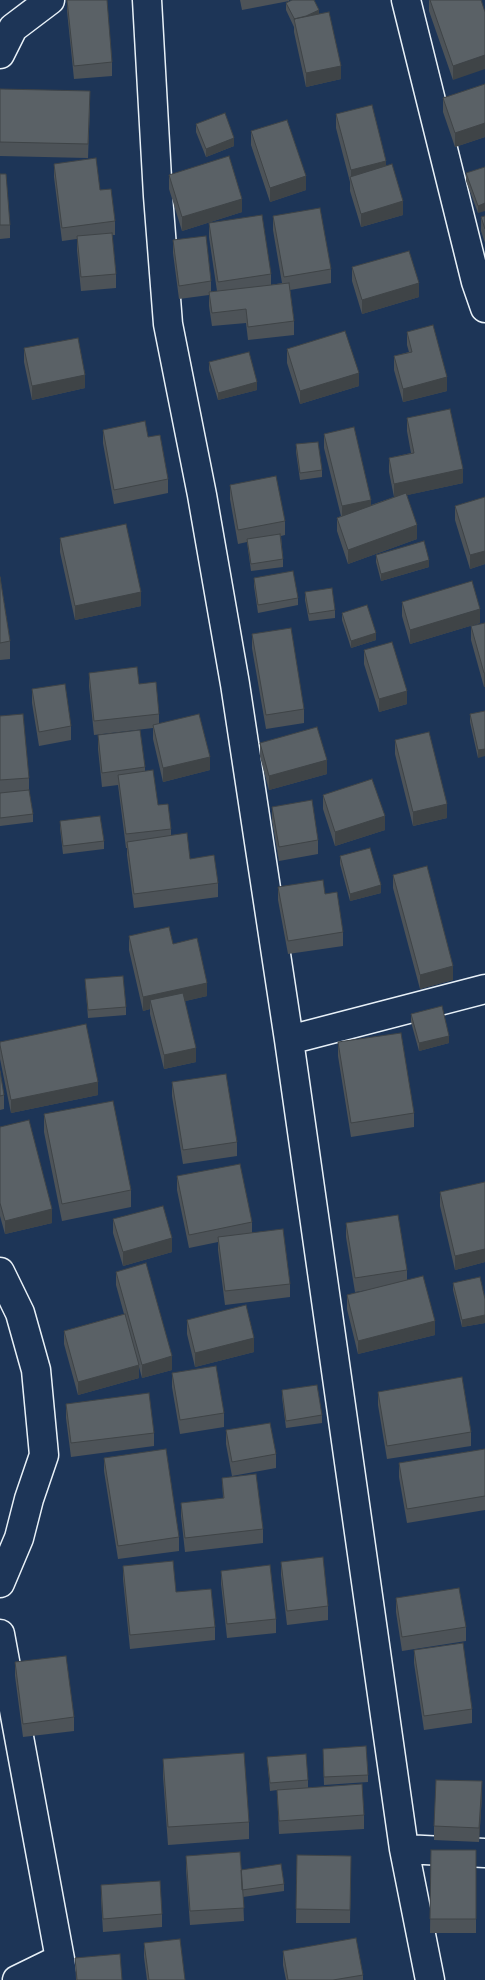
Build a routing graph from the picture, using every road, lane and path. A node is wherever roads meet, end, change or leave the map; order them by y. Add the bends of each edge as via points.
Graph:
1 (50, 0) edge
2 (147, 0) edge
3 (406, 0) edge
4 (0, 54) edge
5 (485, 308) edge
6 (485, 989) edge
7 (289, 1040) junction
8 (0, 1272) edge
9 (10, 1318) edge
10 (10, 1543) edge
11 (0, 1583) edge
12 (0, 1634) edge
13 (404, 1849) junction
14 (485, 1853) edge
15 (61, 1969) edge
16 (17, 1980) edge
17 (430, 1980) edge

1 - 4 street via 14,28
2 - 7 street via 168,324 235,684
3 - 5 street
6 - 7 street
7 - 13 street
8 - 9 street
9 - 10 street via 36,1370 44,1455
10 - 11 street
12 - 15 street
13 - 14 street
13 - 17 street
15 - 16 street

